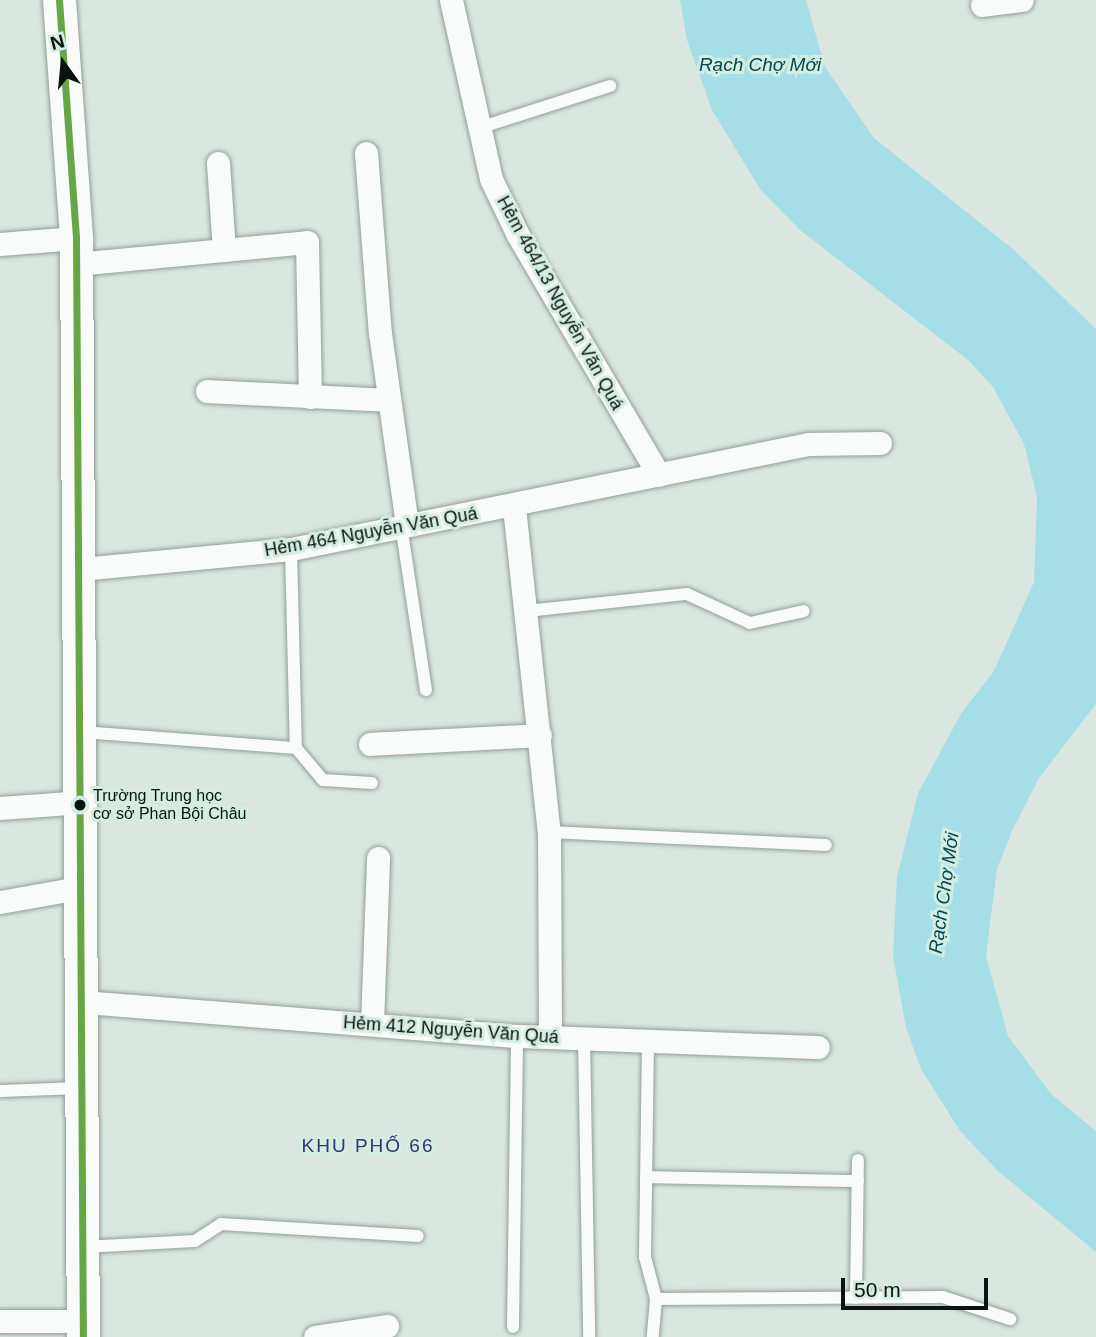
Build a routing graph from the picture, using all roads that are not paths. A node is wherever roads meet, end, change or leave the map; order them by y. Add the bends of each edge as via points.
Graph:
1 (59, 0) edge
2 (451, 0) edge
3 (1021, 0) edge
4 (982, 5) dead end
5 (610, 86) dead end
6 (479, 128) junction
7 (366, 153) dead end
8 (218, 163) dead end
9 (0, 244) edge
10 (225, 250) junction
11 (76, 251) junction
12 (207, 391) dead end
13 (310, 397) junction
14 (389, 400) junction
15 (880, 443) dead end
16 (659, 475) junction
17 (514, 507) junction
18 (404, 525) junction
19 (291, 549) junction
20 (80, 569) junction
21 (527, 611) junction
22 (804, 611) dead end
23 (426, 690) dead end
24 (82, 732) junction
25 (540, 735) junction
26 (370, 744) dead end
27 (296, 748) junction
28 (372, 783) dead end
29 (83, 802) junction
30 (0, 808) edge
31 (549, 832) junction
32 (826, 845) dead end
33 (378, 858) dead end
34 (84, 887) junction
35 (0, 902) edge
36 (84, 1002) junction
37 (372, 1024) junction
38 (517, 1036) junction
39 (550, 1037) junction
40 (584, 1038) junction
41 (648, 1041) junction
42 (818, 1047) dead end
43 (84, 1088) junction
44 (0, 1091) edge
45 (858, 1160) dead end
46 (646, 1177) junction
47 (858, 1181) junction
48 (418, 1236) dead end
49 (83, 1247) junction
50 (656, 1298) junction
51 (856, 1298) junction
52 (1010, 1319) dead end
53 (0, 1321) edge
54 (387, 1326) dead end
55 (513, 1327) dead end
56 (83, 1329) edge
57 (315, 1337) edge
58 (589, 1337) edge
59 (653, 1337) edge

1 - 11 main road
2 - 6 street, Hẻm 464/13 Nguyễn Văn Quá
3 - 4 street
5 - 6 lane
6 - 16 street, Hẻm 464/13 Nguyễn Văn Quá via 491,179 518,235
7 - 14 street
8 - 10 street
9 - 11 street
10 - 11 street
10 - 13 street via 307,242
11 - 20 main road
12 - 13 street
13 - 14 street
14 - 18 street
15 - 16 street, Hẻm 464 Nguyễn Văn Quá via 808,444
16 - 17 street, Hẻm 464 Nguyễn Văn Quá
17 - 18 street, Hẻm 464 Nguyễn Văn Quá
17 - 21 street
18 - 19 street, Hẻm 464 Nguyễn Văn Quá
18 - 23 lane
19 - 20 street, Hẻm 464 Nguyễn Văn Quá
19 - 27 lane
20 - 24 main road
21 - 22 lane via 687,594 750,623
21 - 25 street
24 - 27 lane
24 - 29 main road
25 - 26 street
25 - 31 street
27 - 28 lane via 323,780
29 - 30 street
29 - 34 main road
31 - 32 lane
31 - 39 street
33 - 37 street
34 - 35 street
34 - 36 main road
36 - 37 street, Hẻm 412 Nguyễn Văn Quá
36 - 43 main road
37 - 38 street, Hẻm 412 Nguyễn Văn Quá
38 - 39 street, Hẻm 412 Nguyễn Văn Quá
38 - 55 lane
39 - 40 street, Hẻm 412 Nguyễn Văn Quá
40 - 41 street, Hẻm 412 Nguyễn Văn Quá
40 - 58 lane
41 - 42 street, Hẻm 412 Nguyễn Văn Quá
41 - 46 lane
43 - 44 lane
43 - 49 main road
45 - 47 lane
46 - 47 lane
46 - 50 lane via 645,1257
47 - 51 lane
48 - 49 lane via 221,1224 195,1241
49 - 56 main road
50 - 51 lane
50 - 59 lane
51 - 52 lane via 943,1297
53 - 56 street
54 - 57 street

